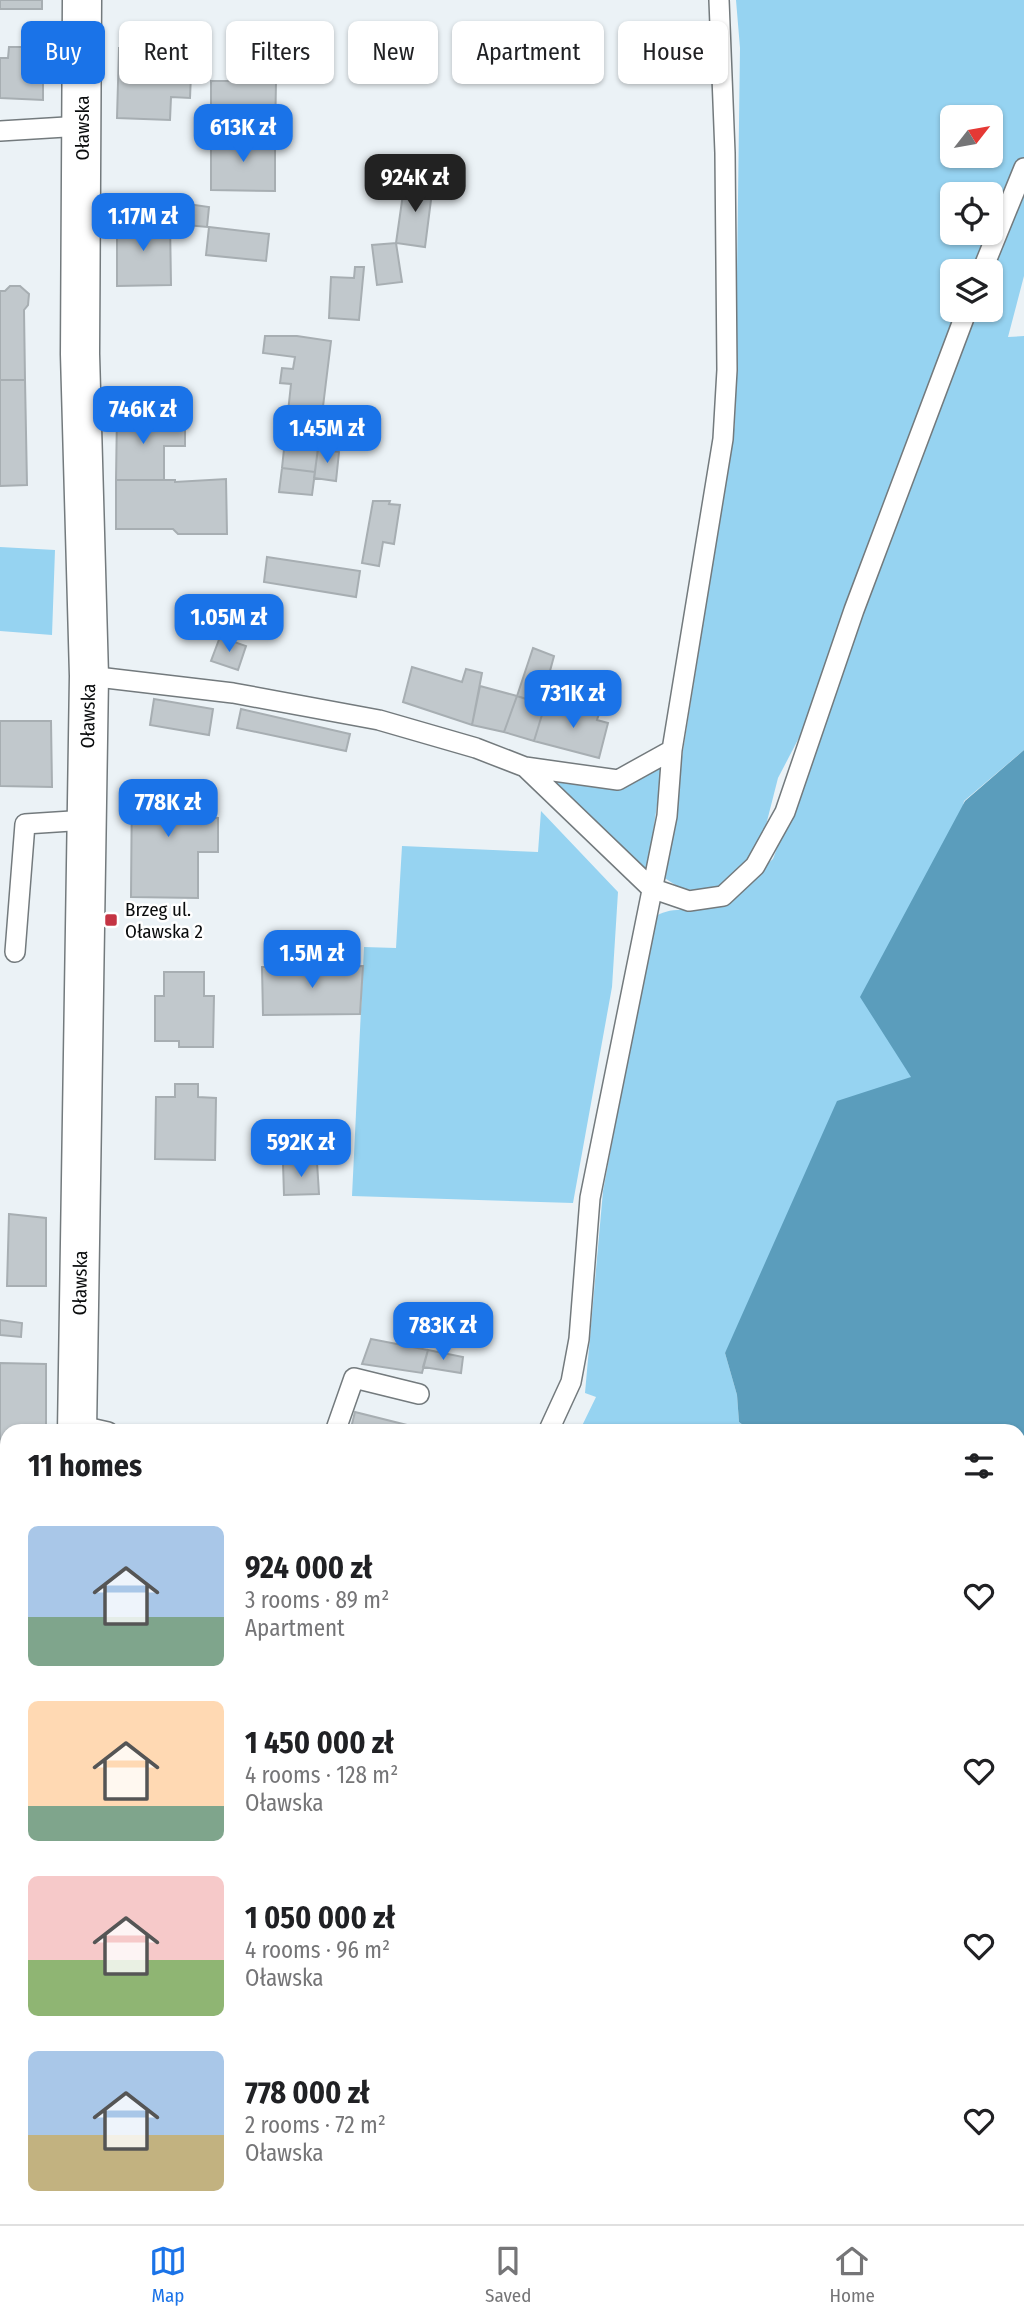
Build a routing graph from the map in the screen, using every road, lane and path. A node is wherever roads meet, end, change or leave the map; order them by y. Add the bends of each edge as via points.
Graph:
1 (82, 0) edge
2 (719, 0) edge
3 (82, 126) junction
4 (0, 131) edge
5 (1024, 168) edge
6 (987, 259) edge
7 (962, 322) edge
8 (89, 676) junction
9 (672, 750) junction
10 (526, 767) junction
11 (87, 820) junction
12 (652, 888) junction
13 (15, 952) dead end
14 (419, 1394) dead end
15 (88, 1424) edge
16 (338, 1424) edge
17 (552, 1424) edge

1 - 3 street, Oławska
2 - 9 lane via 726,166 723,439
3 - 4 lane
3 - 8 street, Oławska via 79,354
5 - 6 lane
7 - 12 lane via 854,610 785,812 755,866 723,896 689,901
8 - 10 lane via 233,693 379,720
8 - 11 street, Oławska
9 - 10 lane via 618,780
9 - 12 lane via 667,816
10 - 12 lane
11 - 13 lane via 25,824
11 - 15 street, Oławska
12 - 17 lane via 590,1198 577,1350 571,1382
14 - 16 lane via 354,1378

